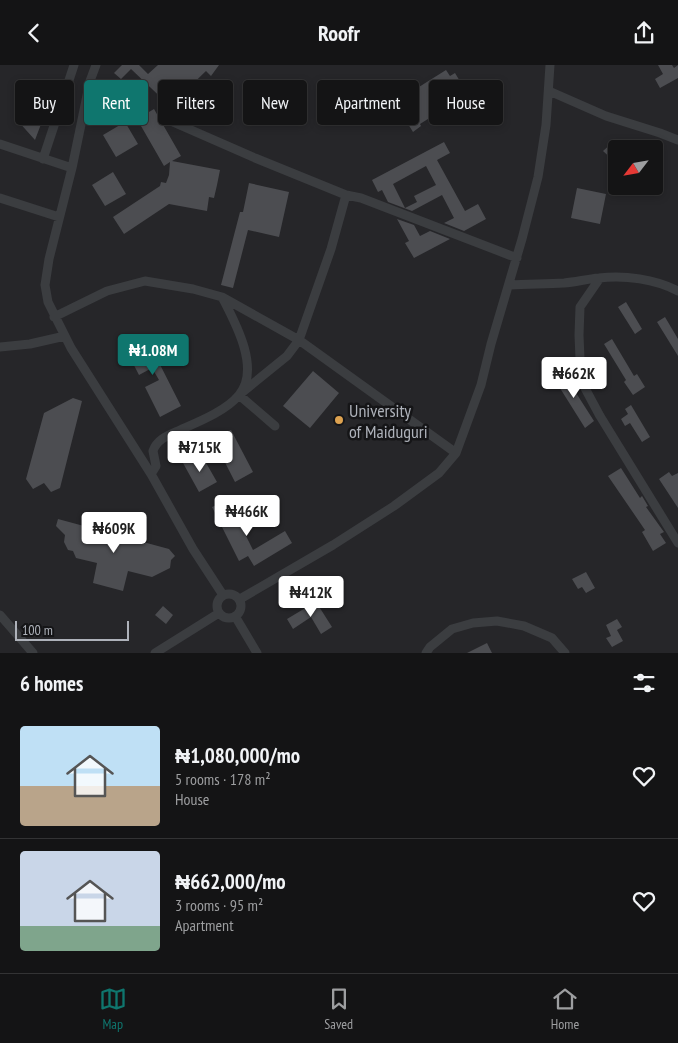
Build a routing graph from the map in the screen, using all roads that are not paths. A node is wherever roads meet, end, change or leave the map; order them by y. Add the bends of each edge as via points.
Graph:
1 (74, 65) edge
2 (96, 65) edge
3 (550, 65) edge
4 (549, 91) junction
5 (180, 125) edge
6 (678, 141) edge
7 (0, 144) edge
8 (43, 159) junction
9 (72, 168) junction
10 (346, 195) junction
11 (0, 198) edge
12 (59, 217) junction
13 (517, 258) junction
14 (600, 278) junction
15 (510, 285) junction
16 (678, 291) edge
17 (222, 297) junction
18 (54, 317) junction
19 (65, 336) junction
20 (299, 340) junction
21 (0, 347) edge
22 (239, 395) junction
23 (275, 426) dead end
24 (456, 453) junction
25 (151, 474) junction
26 (678, 543) edge
27 (223, 595) junction
28 (240, 599) junction
29 (219, 613) junction
30 (0, 615) edge
31 (235, 616) junction
32 (33, 653) edge
33 (155, 653) edge
34 (257, 653) edge
35 (426, 653) edge
36 (565, 653) edge

1 - 8 street
2 - 9 street
3 - 4 street
4 - 6 street via 606,116
4 - 13 street via 538,177
5 - 10 street
7 - 8 street
8 - 9 street
9 - 12 street
10 - 13 street
10 - 20 street
11 - 12 street
12 - 18 street via 45,285
13 - 15 street
14 - 15 street
14 - 16 street via 644,280
14 - 26 street via 580,307 580,359 585,388
15 - 24 street via 481,385
17 - 18 street via 145,281 107,291
17 - 20 street
17 - 22 street via 245,351 247,368
18 - 19 street
19 - 21 street
19 - 25 street
20 - 22 street via 287,356
20 - 24 street
22 - 23 street
22 - 25 street via 206,418 160,440 153,451 156,466
24 - 28 street via 439,473 394,506
25 - 27 street
27 - 28 street via 232,594
27 - 29 street via 217,603
28 - 31 street via 241,609
29 - 31 street via 226,617
29 - 33 street
30 - 32 street
31 - 34 street
35 - 36 street via 452,629 497,621 524,626 545,635

